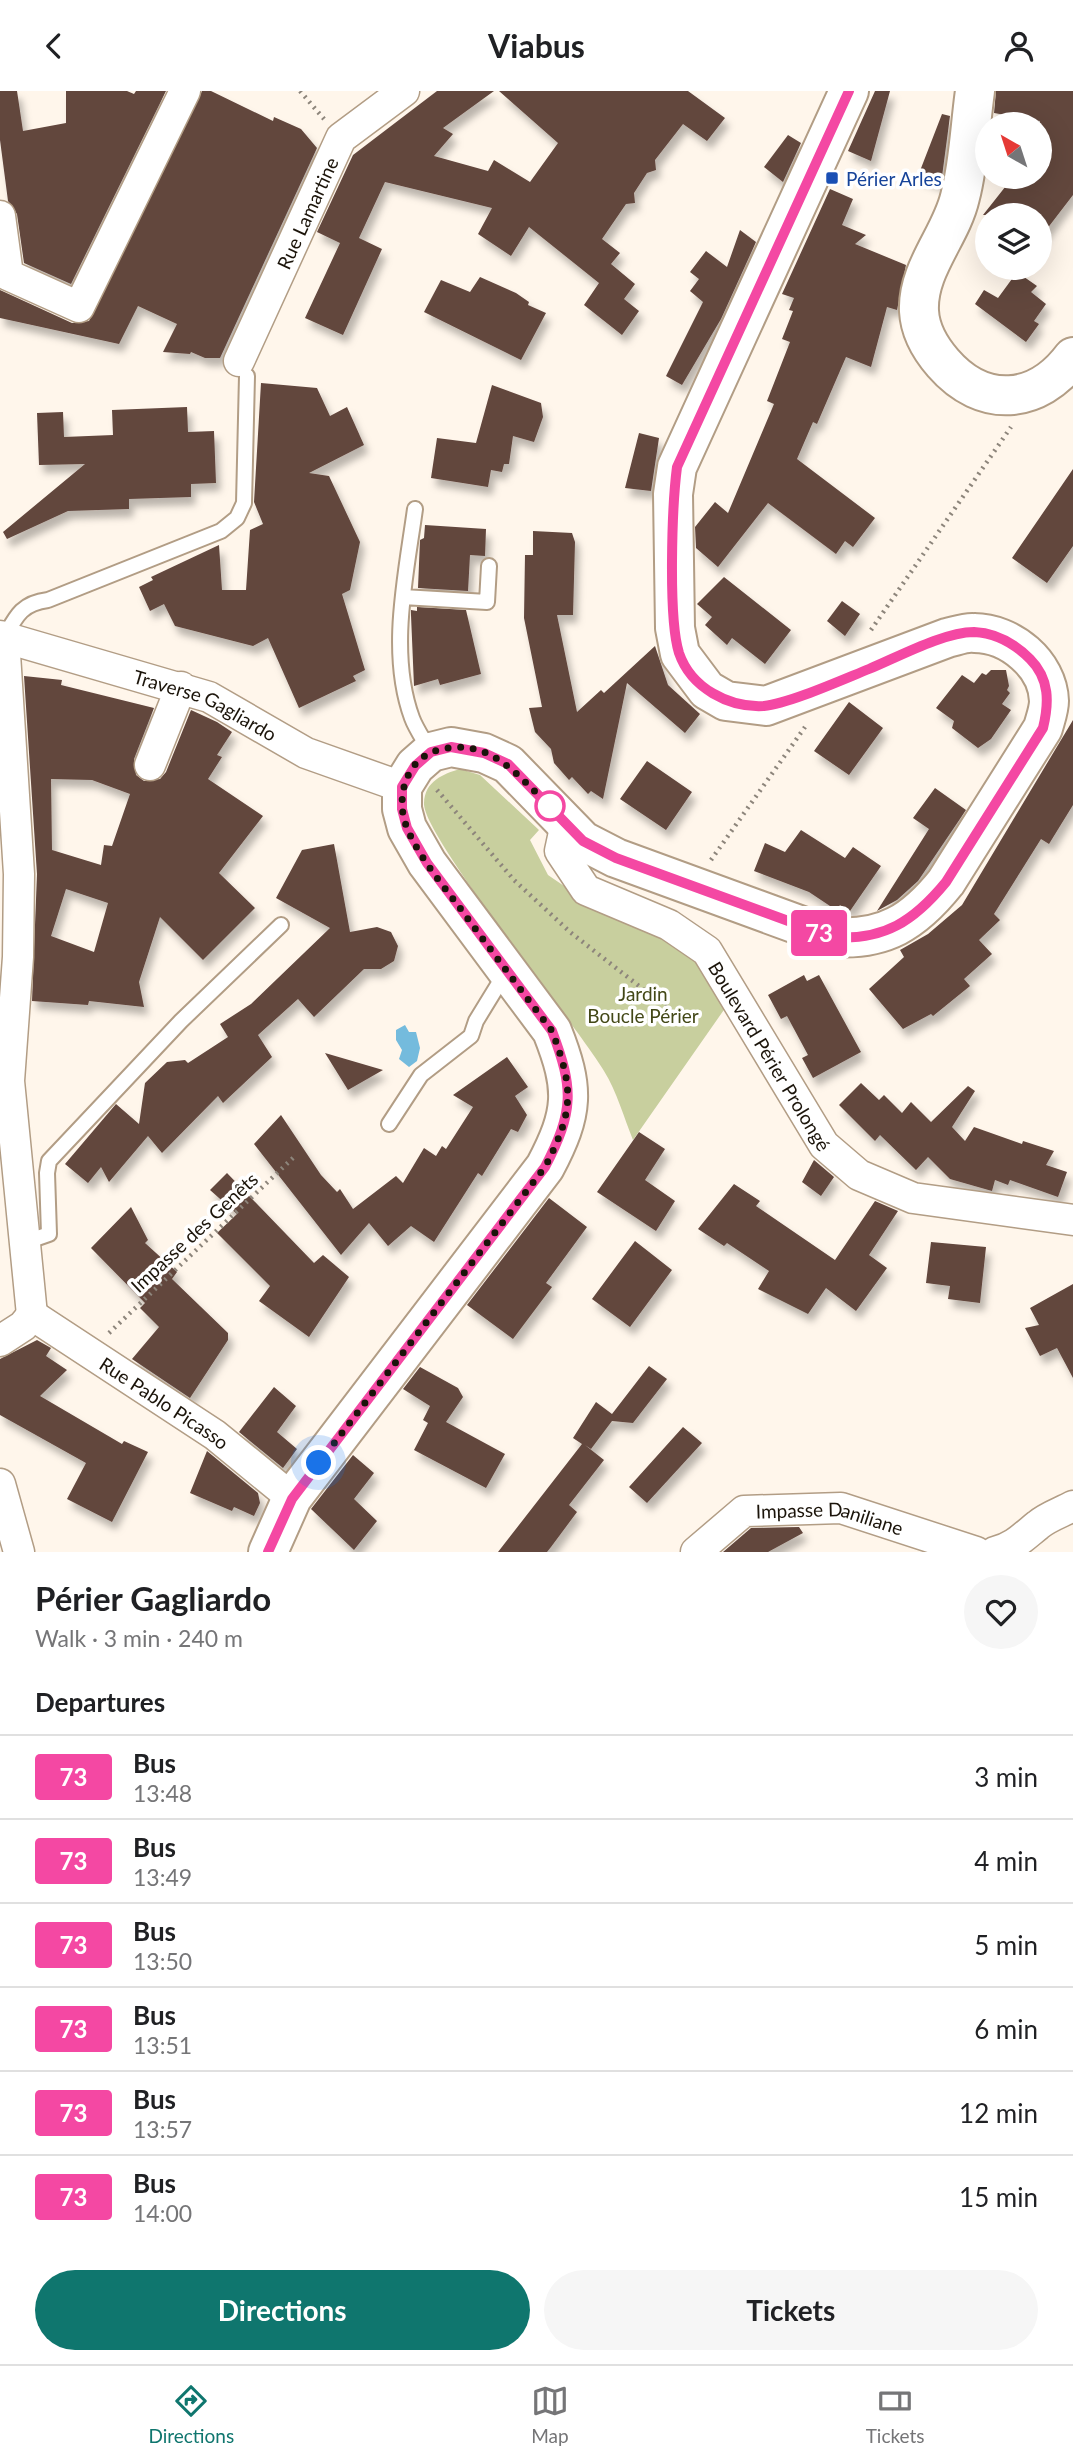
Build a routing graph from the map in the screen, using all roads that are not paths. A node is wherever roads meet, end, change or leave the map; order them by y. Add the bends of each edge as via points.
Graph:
1 (185, 91) edge
2 (404, 91) edge
3 (849, 91) edge
4 (975, 91) edge
5 (0, 216) edge
6 (1073, 357) edge
7 (243, 368) joint
8 (415, 509) dead end
9 (489, 566) dead end
10 (403, 597) junction
11 (2, 637) edge
12 (181, 687) junction
13 (150, 765) dead end
14 (416, 768) junction
15 (566, 823) junction
16 (281, 925) dead end
17 (507, 970) junction
18 (389, 1124) dead end
19 (1073, 1220) edge
20 (26, 1243) junction
21 (32, 1315) junction
22 (0, 1341) edge
23 (2, 1499) edge
24 (292, 1499) junction
25 (1073, 1506) edge
26 (278, 1548) edge
27 (19, 1552) edge
28 (696, 1552) edge
29 (976, 1552) edge
30 (995, 1552) edge

1 - 5 street via 79,307 8,275
2 - 7 street, Rue Lamartine via 341,138
3 - 15 street via 677,467 673,494 675,628 680,655 707,690 726,701 766,706 947,638 973,632 999,636 1034,663 1046,687 1049,703 1043,728 929,903 904,924 853,939 832,937 616,858 583,841
4 - 6 street via 960,198 921,287 923,333 954,376 975,390 998,395 1037,389
7 - 11 lane via 244,503 237,518 221,531 48,600 32,602 19,611
8 - 10 lane
9 - 10 lane via 487,603
10 - 14 lane via 402,676
11 - 12 street, Traverse Gagliardo
11 - 20 street via 19,874 9,1081
12 - 13 street
12 - 14 street, Traverse Gagliardo via 209,697 306,753
14 - 15 street via 451,747 472,749 508,764
14 - 17 street via 402,809 407,828 427,863
15 - 19 street, Boulevard Périer Prolongé via 560,851 586,890 669,925 707,951 824,1145 859,1175 913,1198
16 - 20 lane via 181,1021 50,1161 49,1234
17 - 18 lane via 471,1036 421,1075
17 - 24 street via 552,1031 569,1092 564,1131 545,1167
20 - 21 street
21 - 22 street
21 - 24 street, Rue Pablo Picasso via 215,1435
23 - 27 street
24 - 26 street
25 - 30 street via 1038,1524 1007,1549
28 - 29 street, Impasse Daniliane via 744,1511 830,1508

